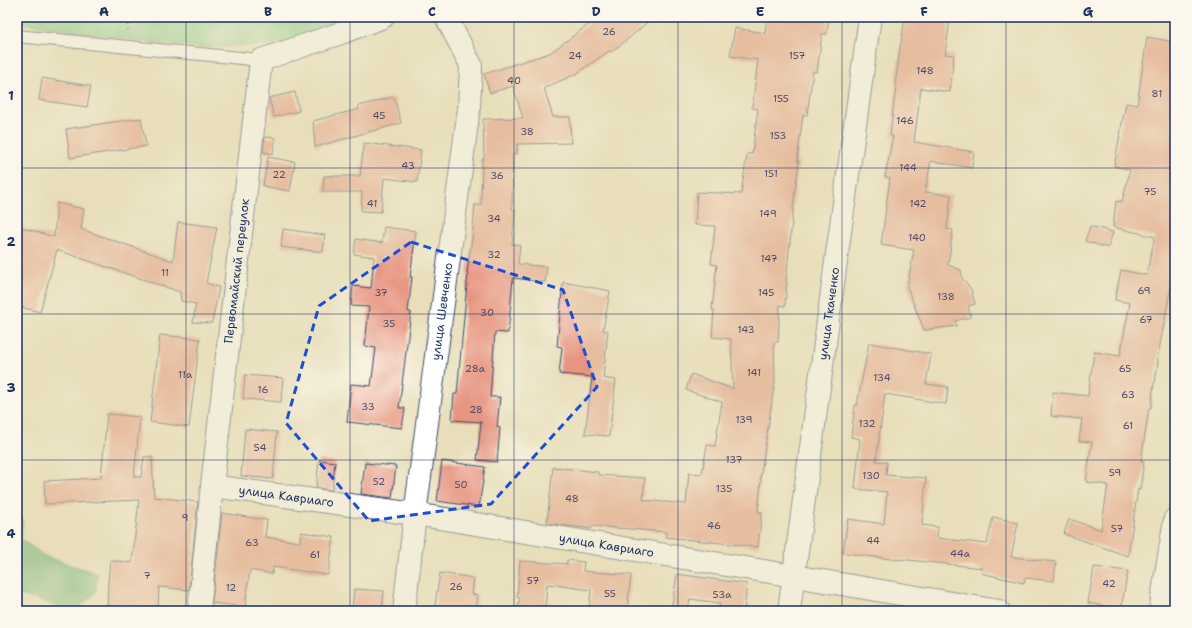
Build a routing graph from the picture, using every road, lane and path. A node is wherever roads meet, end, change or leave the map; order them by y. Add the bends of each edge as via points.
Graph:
1 (383, 17) edge
2 (446, 17) edge
3 (870, 17) edge
4 (17, 36) edge
5 (261, 60) junction
6 (212, 486) junction
7 (415, 514) junction
8 (1175, 519) edge
9 (794, 576) junction
10 (199, 611) edge
11 (404, 611) edge
12 (789, 611) edge
13 (999, 611) edge
14 (1160, 611) edge

1 - 5 street
2 - 7 street, улица Шевченко via 471,65 469,108
3 - 9 street, улица Ткаченко
4 - 5 lane
5 - 6 street, Первомайский переулок
6 - 7 street, улица Кавриаго
6 - 10 street, Первомайский переулок
7 - 9 street, улица Кавриаго
7 - 11 street, улица Шевченко
8 - 14 street
9 - 12 street, улица Ткаченко
9 - 13 street, улица Кавриаго

